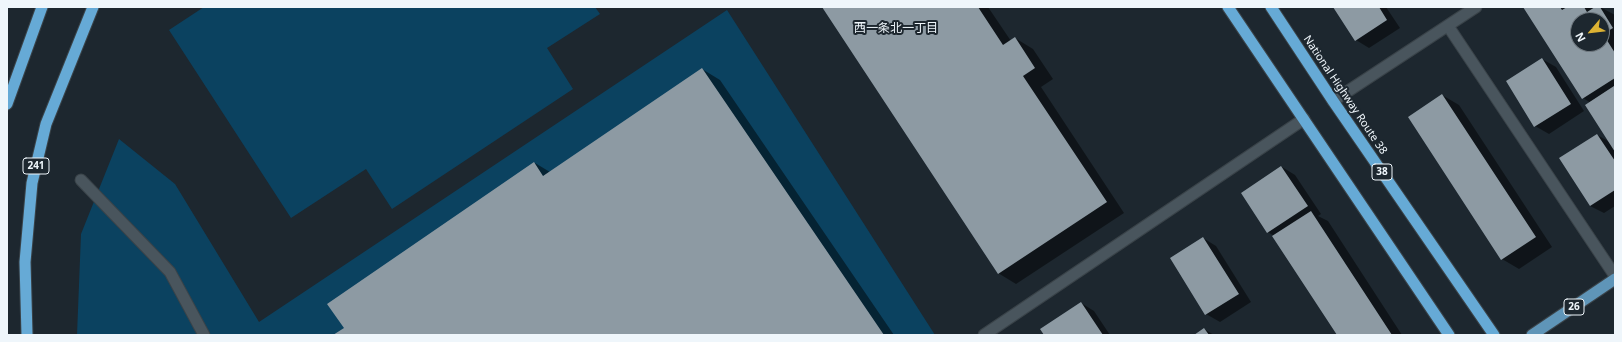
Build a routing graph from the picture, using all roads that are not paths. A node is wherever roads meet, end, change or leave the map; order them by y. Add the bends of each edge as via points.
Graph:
1 (42, 7) edge
2 (93, 7) edge
3 (1228, 7) edge
4 (1271, 7) edge
5 (1476, 7) edge
6 (1448, 26) junction
7 (1333, 101) junction
8 (7, 104) edge
9 (1304, 119) junction
10 (81, 180) dead end
11 (1615, 276) edge
12 (1615, 279) edge
13 (28, 335) edge
14 (204, 335) edge
15 (984, 335) edge
16 (1449, 335) edge
17 (1494, 335) edge
18 (1532, 335) edge

1 - 8 highway
2 - 13 highway, 241 via 46,124 32,183 25,262
3 - 9 highway
4 - 7 highway, National Highway Route 38 / 38
5 - 6 street
6 - 7 street
6 - 11 street
7 - 17 highway, National Highway Route 38 / 38
9 - 15 street
9 - 16 highway
10 - 14 street via 170,272
12 - 18 main road, 26

